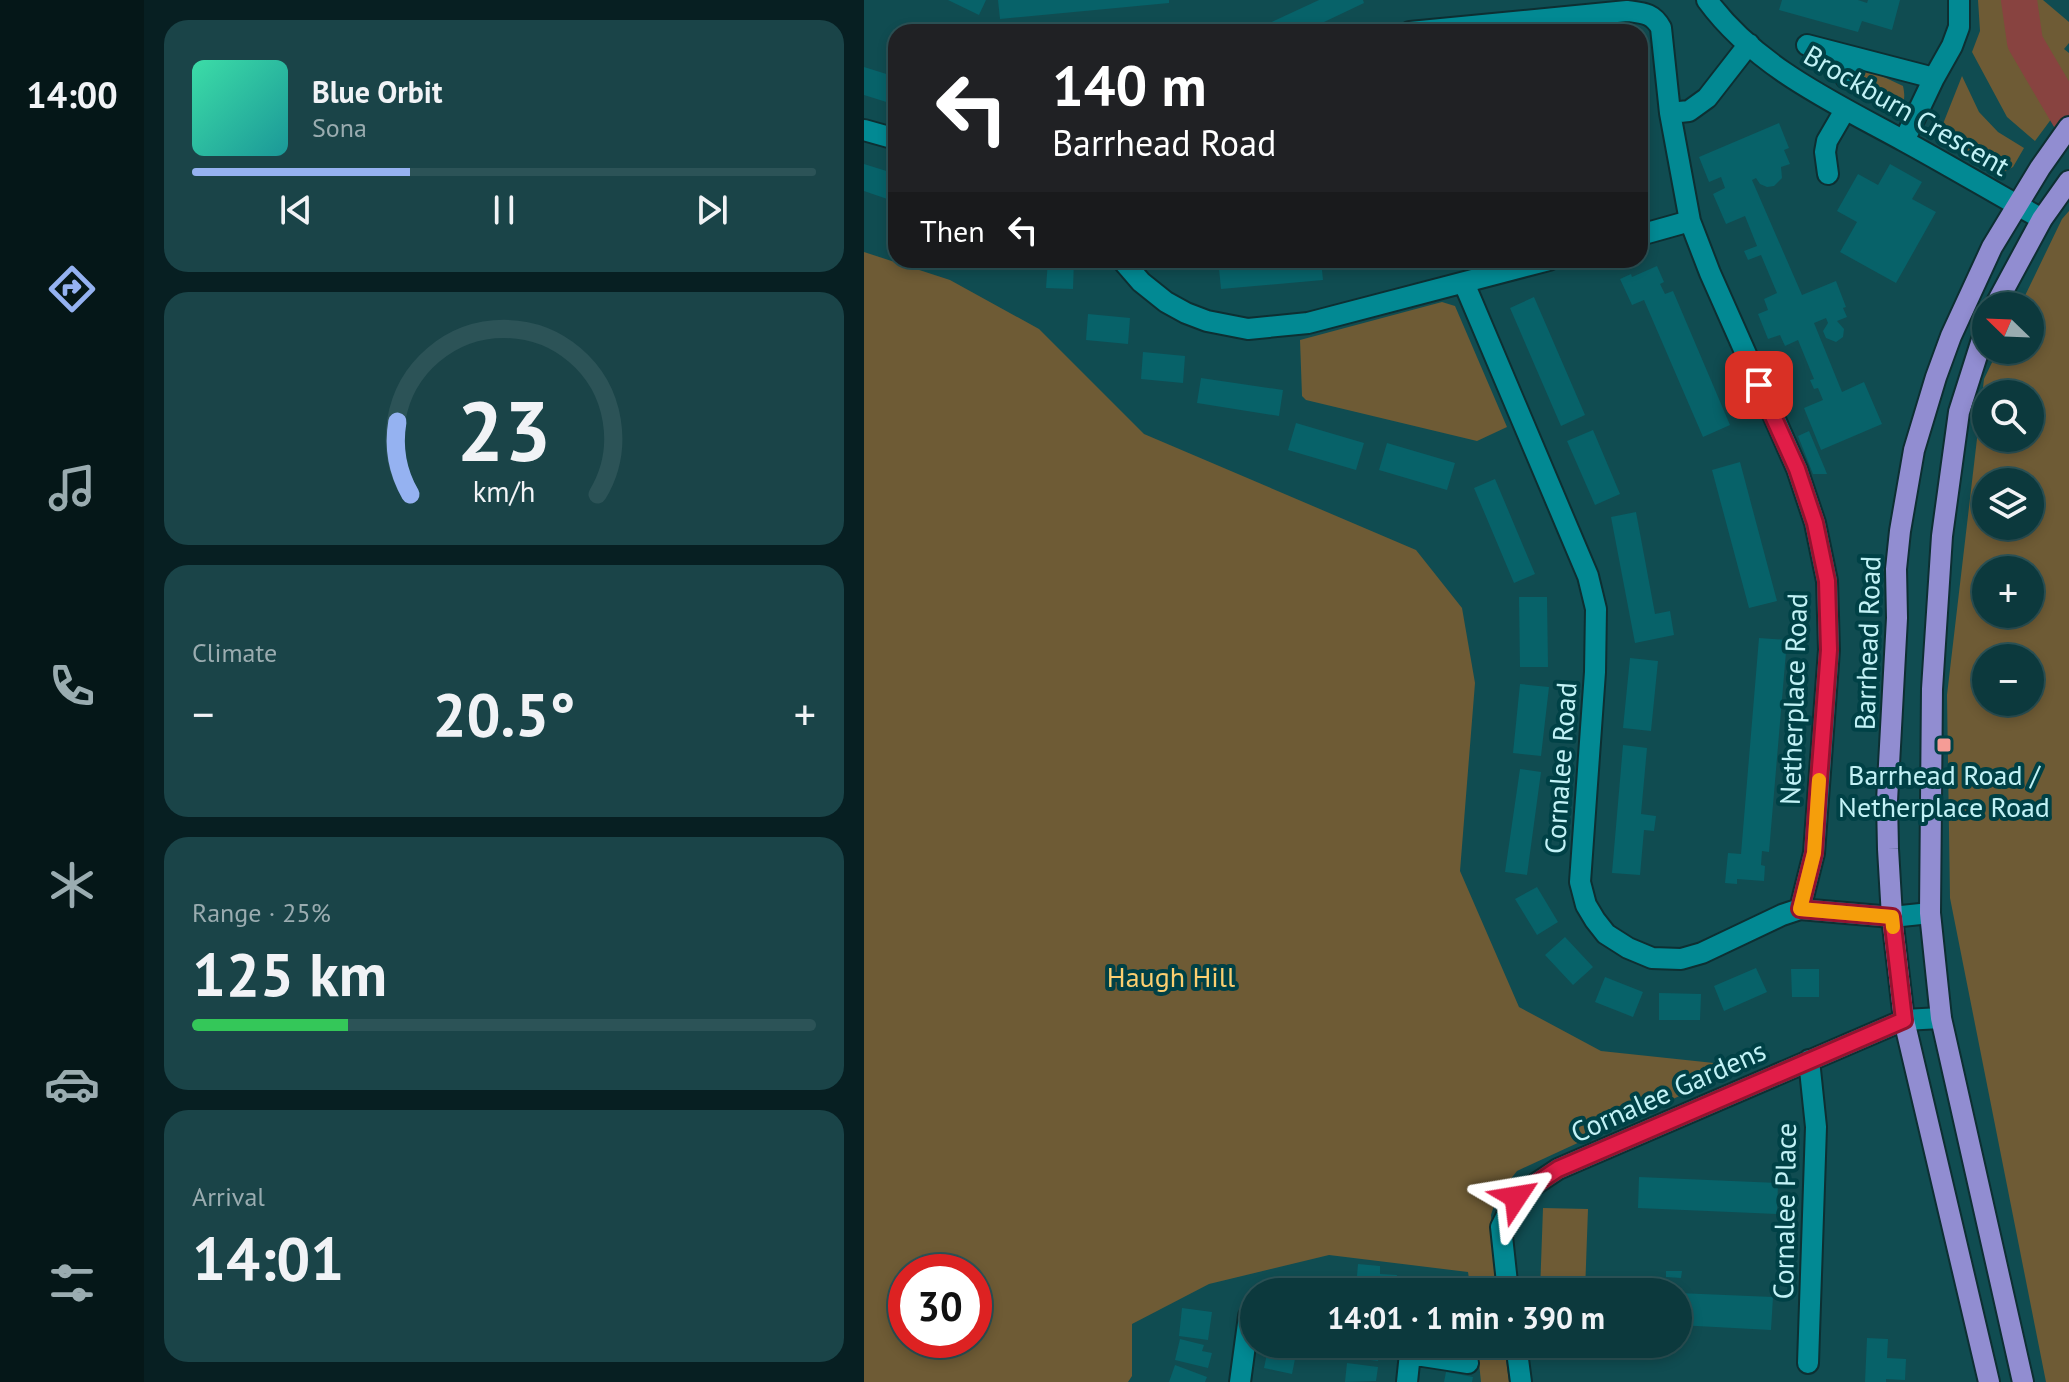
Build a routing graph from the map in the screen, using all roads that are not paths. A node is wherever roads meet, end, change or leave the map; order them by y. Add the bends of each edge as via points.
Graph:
1 (1707, 0) edge
2 (1959, 0) edge
3 (1493, 24) edge
4 (1749, 44) junction
5 (1807, 45) dead end
6 (1851, 57) junction
7 (1846, 78) dead end
8 (1934, 78) junction
9 (1845, 110) junction
10 (1670, 113) junction
11 (2069, 127) edge
12 (864, 130) edge
13 (888, 137) edge
14 (1904, 141) junction
15 (1828, 174) dead end
16 (2065, 187) edge
17 (2016, 205) junction
18 (2042, 219) junction
19 (1690, 221) junction
20 (1648, 233) edge
21 (1129, 268) edge
22 (1519, 268) edge
23 (1464, 283) junction
24 (2003, 292) edge
25 (1974, 364) edge
26 (1800, 909) junction
27 (1930, 913) junction
28 (1892, 917) junction
29 (1941, 1018) junction
30 (1904, 1020) junction
31 (1809, 1060) junction
32 (1506, 1278) edge
33 (1245, 1358) edge
34 (1410, 1358) edge
35 (1448, 1358) edge
36 (1518, 1358) edge
37 (1468, 1363) dead end
38 (1808, 1363) dead end
39 (1243, 1381) edge
40 (1407, 1382) edge
41 (1521, 1382) edge
42 (1989, 1382) edge
43 (2023, 1382) edge

1 - 4 street
2 - 8 street via 1959,27
3 - 10 street, Netherplace Road via 1627,11 1655,18 1661,28
4 - 9 street, Brockburn Crescent via 1798,83
4 - 10 street via 1707,98 1689,111
5 - 6 street
6 - 7 street
6 - 8 street
8 - 14 street
9 - 14 street, Brockburn Crescent
9 - 15 street via 1827,141
10 - 19 street, Netherplace Road
11 - 17 main road, Barrhead Road
12 - 13 street
14 - 17 street, Brockburn Crescent
16 - 18 main road
17 - 18 street, Brockburn Crescent
17 - 28 main road, Barrhead Road via 1951,336 1917,438 1904,507 1896,569 1887,801
18 - 24 main road
19 - 20 street
19 - 26 street, Netherplace Road via 1797,469 1827,581 1829,650 1814,853
21 - 23 street via 1176,308 1248,329 1308,323
22 - 23 street
23 - 26 street, Cornalee Road via 1588,576 1596,609 1580,882 1586,905 1606,934 1628,948 1652,958 1681,959
25 - 27 main road via 1959,412 1942,536 1932,689
26 - 28 street, Cornalee Road
27 - 28 street, Cornalee Road
27 - 29 main road
28 - 30 main road, Barrhead Road
29 - 30 street, Cornalee Gardens
29 - 43 main road
30 - 31 street, Cornalee Gardens
30 - 42 main road, Barrhead Road
31 - 32 street, Cornalee Gardens via 1558,1169 1516,1197 1501,1227
31 - 38 street, Cornalee Place via 1816,1127
33 - 39 street
34 - 40 street
35 - 37 street
36 - 41 street

